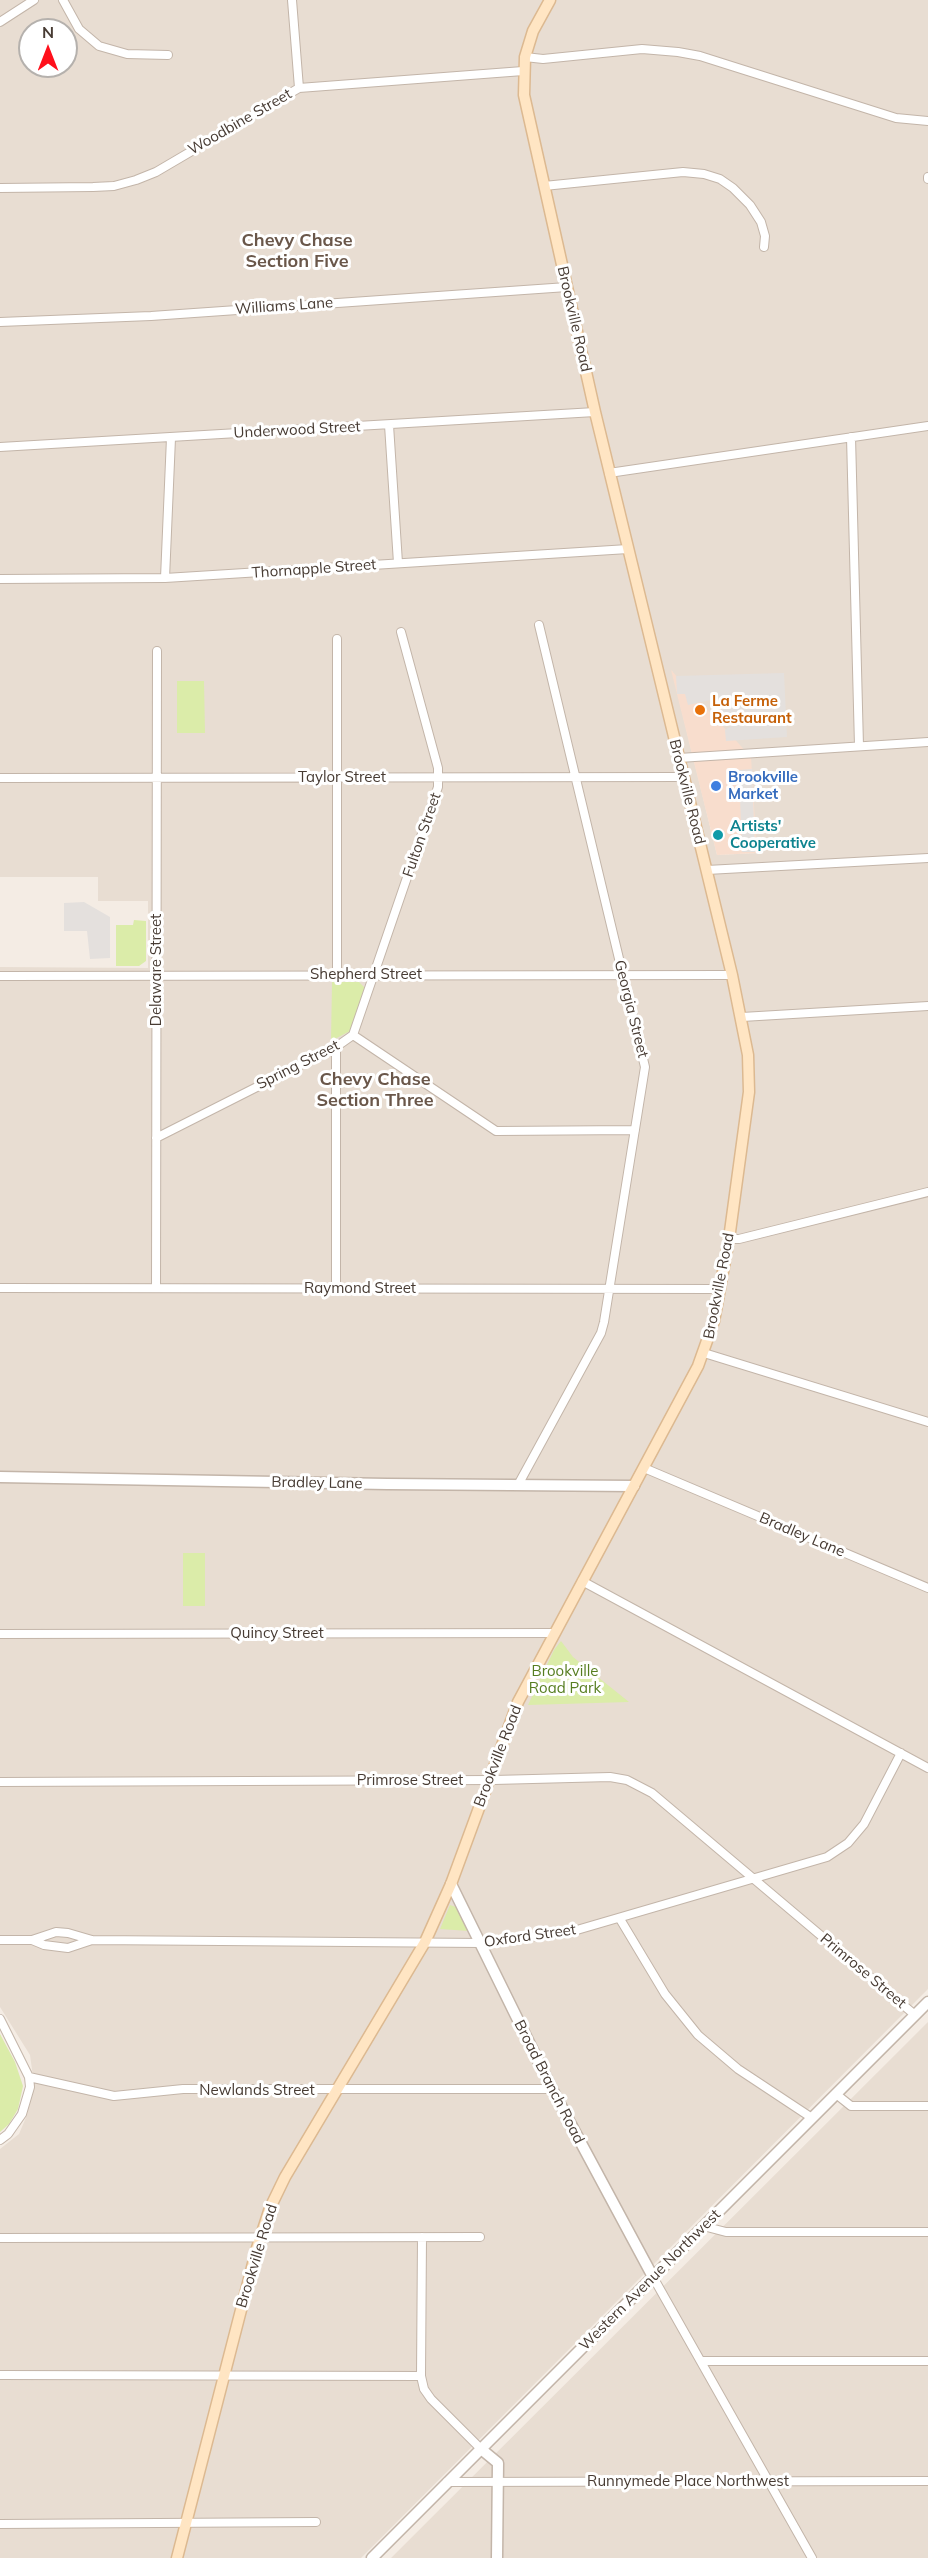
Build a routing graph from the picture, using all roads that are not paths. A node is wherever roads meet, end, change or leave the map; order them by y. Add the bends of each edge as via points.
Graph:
1 (34, 0) edge
2 (63, 0) edge
3 (292, 0) edge
4 (550, 0) edge
5 (0, 22) edge
6 (168, 55) dead end
7 (525, 57) junction
8 (523, 71) junction
9 (299, 88) junction
10 (928, 121) edge
11 (544, 186) junction
12 (0, 188) edge
13 (764, 247) dead end
14 (567, 287) junction
15 (0, 322) edge
16 (595, 411) junction
17 (389, 425) junction
18 (928, 426) edge
19 (851, 437) junction
20 (171, 438) junction
21 (0, 447) edge
22 (609, 473) junction
23 (628, 549) junction
24 (398, 563) junction
25 (165, 578) junction
26 (0, 579) edge
27 (539, 625) dead end
28 (401, 632) dead end
29 (338, 639) dead end
30 (157, 651) dead end
31 (928, 742) edge
32 (859, 746) junction
33 (679, 758) junction
34 (155, 777) junction
35 (337, 777) junction
36 (439, 777) junction
37 (575, 777) junction
38 (683, 777) junction
39 (0, 778) edge
40 (928, 858) edge
41 (707, 870) junction
42 (337, 974) junction
43 (374, 974) junction
44 (623, 974) junction
45 (155, 975) junction
46 (732, 975) junction
47 (0, 976) edge
48 (928, 1006) edge
49 (742, 1017) junction
50 (353, 1035) junction
51 (336, 1047) junction
52 (635, 1130) junction
53 (156, 1137) junction
54 (928, 1192) edge
55 (729, 1239) junction
56 (0, 1288) edge
57 (156, 1288) junction
58 (336, 1288) junction
59 (610, 1288) junction
60 (720, 1289) junction
61 (704, 1353) junction
62 (928, 1422) edge
63 (644, 1468) junction
64 (0, 1477) edge
65 (518, 1485) junction
66 (634, 1486) junction
67 (582, 1581) junction
68 (928, 1588) edge
69 (554, 1633) junction
70 (0, 1634) edge
71 (901, 1753) junction
72 (928, 1768) edge
73 (488, 1780) junction
74 (0, 1782) edge
75 (752, 1879) junction
76 (451, 1884) junction
77 (620, 1919) junction
78 (0, 1940) edge
79 (32, 1940) junction
80 (92, 1940) junction
81 (425, 1942) junction
82 (481, 1943) junction
83 (928, 2002) edge
84 (915, 2015) junction
85 (0, 2019) edge
86 (29, 2077) junction
87 (552, 2089) junction
88 (337, 2090) junction
89 (836, 2094) junction
90 (928, 2106) edge
91 (812, 2118) junction
92 (0, 2140) edge
93 (703, 2226) junction
94 (928, 2232) edge
95 (260, 2237) junction
96 (422, 2237) junction
97 (480, 2237) dead end
98 (0, 2238) edge
99 (653, 2277) junction
100 (700, 2361) junction
101 (928, 2361) edge
102 (0, 2375) edge
103 (224, 2376) junction
104 (421, 2376) junction
105 (481, 2449) junction
106 (498, 2481) junction
107 (769, 2481) junction
108 (928, 2481) edge
109 (447, 2482) junction
110 (316, 2522) dead end
111 (185, 2523) junction
112 (0, 2524) edge
113 (177, 2558) edge
114 (372, 2558) edge
115 (497, 2558) edge
116 (812, 2558) edge

1 - 5 street
2 - 6 street via 79,28 99,46 127,54
3 - 9 street
4 - 7 main road, Brookville Road
7 - 8 main road, Brookville Road
7 - 10 street via 543,59 642,49 678,51 896,118
8 - 9 street, Woodbine Street
8 - 11 main road, Brookville Road via 524,95
9 - 12 street, Woodbine Street via 136,180 93,188
11 - 13 street via 683,172 704,174 734,188 750,205 761,222
11 - 14 main road, Brookville Road
14 - 15 street, Williams Lane via 151,316
14 - 16 main road, Brookville Road
16 - 17 street, Underwood Street
16 - 22 main road, Brookville Road
17 - 20 street, Underwood Street
17 - 24 street
18 - 19 street
19 - 22 street
19 - 32 street
20 - 21 street, Underwood Street
20 - 25 street
22 - 23 main road, Brookville Road
23 - 24 street, Thornapple Street
23 - 33 main road, Brookville Road
24 - 25 street, Thornapple Street
25 - 26 street, Thornapple Street
27 - 37 street, Georgia Street
28 - 36 street, Fulton Street
29 - 35 street
30 - 34 street, Delaware Street
31 - 32 street
32 - 33 street
33 - 38 main road, Brookville Road
34 - 35 street, Taylor Street
34 - 39 street, Taylor Street
34 - 45 street, Delaware Street
35 - 36 street, Taylor Street
35 - 42 street
36 - 37 street, Taylor Street
36 - 43 street, Fulton Street
37 - 38 street, Taylor Street
37 - 44 street, Georgia Street
38 - 41 main road, Brookville Road
40 - 41 street
41 - 46 main road, Brookville Road
42 - 43 street, Shepherd Street
42 - 45 street, Shepherd Street
43 - 44 street, Shepherd Street
43 - 50 street, Fulton Street
44 - 46 street, Shepherd Street
44 - 52 street, Georgia Street via 645,1067
45 - 47 street, Shepherd Street
45 - 53 street, Delaware Street
46 - 49 main road, Brookville Road
48 - 49 street
49 - 55 main road, Brookville Road via 749,1092
50 - 51 street, Spring Street
50 - 52 street, Spring Street via 496,1131
51 - 53 street, Spring Street
51 - 58 street
52 - 59 street, Georgia Street
53 - 57 street, Delaware Street
54 - 55 street
55 - 60 main road, Brookville Road
56 - 57 street, Raymond Street
57 - 58 street, Raymond Street
58 - 59 street, Raymond Street
59 - 60 street, Raymond Street
59 - 65 street, Georgia Street via 601,1333
60 - 61 main road, Brookville Road
61 - 62 street
61 - 63 main road, Brookville Road
63 - 66 main road, Brookville Road
63 - 68 street, Bradley Lane
64 - 65 street, Bradley Lane
65 - 66 street, Bradley Lane
66 - 67 main road, Brookville Road
67 - 69 main road, Brookville Road
67 - 71 street
69 - 70 street, Quincy Street
69 - 73 main road, Brookville Road via 518,1702
71 - 72 street
71 - 75 street, Oxford Street via 864,1824 848,1843 828,1857
73 - 74 street, Primrose Street
73 - 75 street, Primrose Street via 610,1777 634,1782
73 - 76 main road, Brookville Road
75 - 77 street, Oxford Street
75 - 84 street, Primrose Street
76 - 81 main road, Brookville Road
76 - 82 street, Broad Branch Road
77 - 82 street, Oxford Street via 570,1932
77 - 91 street via 664,1994 698,2035 738,2069
78 - 79 street, Oxford Street
79 - 80 street, Oxford Street via 56,1932
79 - 80 street, Oxford Street via 68,1948
80 - 81 street, Oxford Street
81 - 82 street, Oxford Street
81 - 88 main road, Brookville Road
82 - 87 street, Broad Branch Road
83 - 84 street, Western Avenue Northwest
84 - 89 street, Western Avenue Northwest
85 - 86 street
86 - 88 street, Newlands Street via 114,2096 183,2089
86 - 92 street via 29,2095 22,2115
87 - 88 street, Newlands Street
87 - 99 street, Broad Branch Road
88 - 95 main road, Brookville Road via 285,2177
89 - 90 street via 851,2106
89 - 91 street, Western Avenue Northwest
91 - 93 street, Western Avenue Northwest
93 - 94 street via 726,2232
93 - 99 street, Western Avenue Northwest
95 - 96 street
95 - 98 street
95 - 103 main road, Brookville Road
96 - 97 street
96 - 104 street
99 - 100 street
99 - 105 street, Western Avenue Northwest
100 - 101 street
100 - 107 street
102 - 103 street
103 - 104 street
103 - 111 main road, Brookville Road
104 - 105 street via 426,2394
105 - 106 street via 498,2463
105 - 109 street, Western Avenue Northwest
106 - 107 street, Runnymede Place Northwest
106 - 109 street, Runnymede Place Northwest
106 - 115 street
107 - 108 street, Runnymede Place Northwest
107 - 116 street
109 - 114 street, Western Avenue Northwest
110 - 111 street
111 - 112 street
111 - 113 main road, Brookville Road

